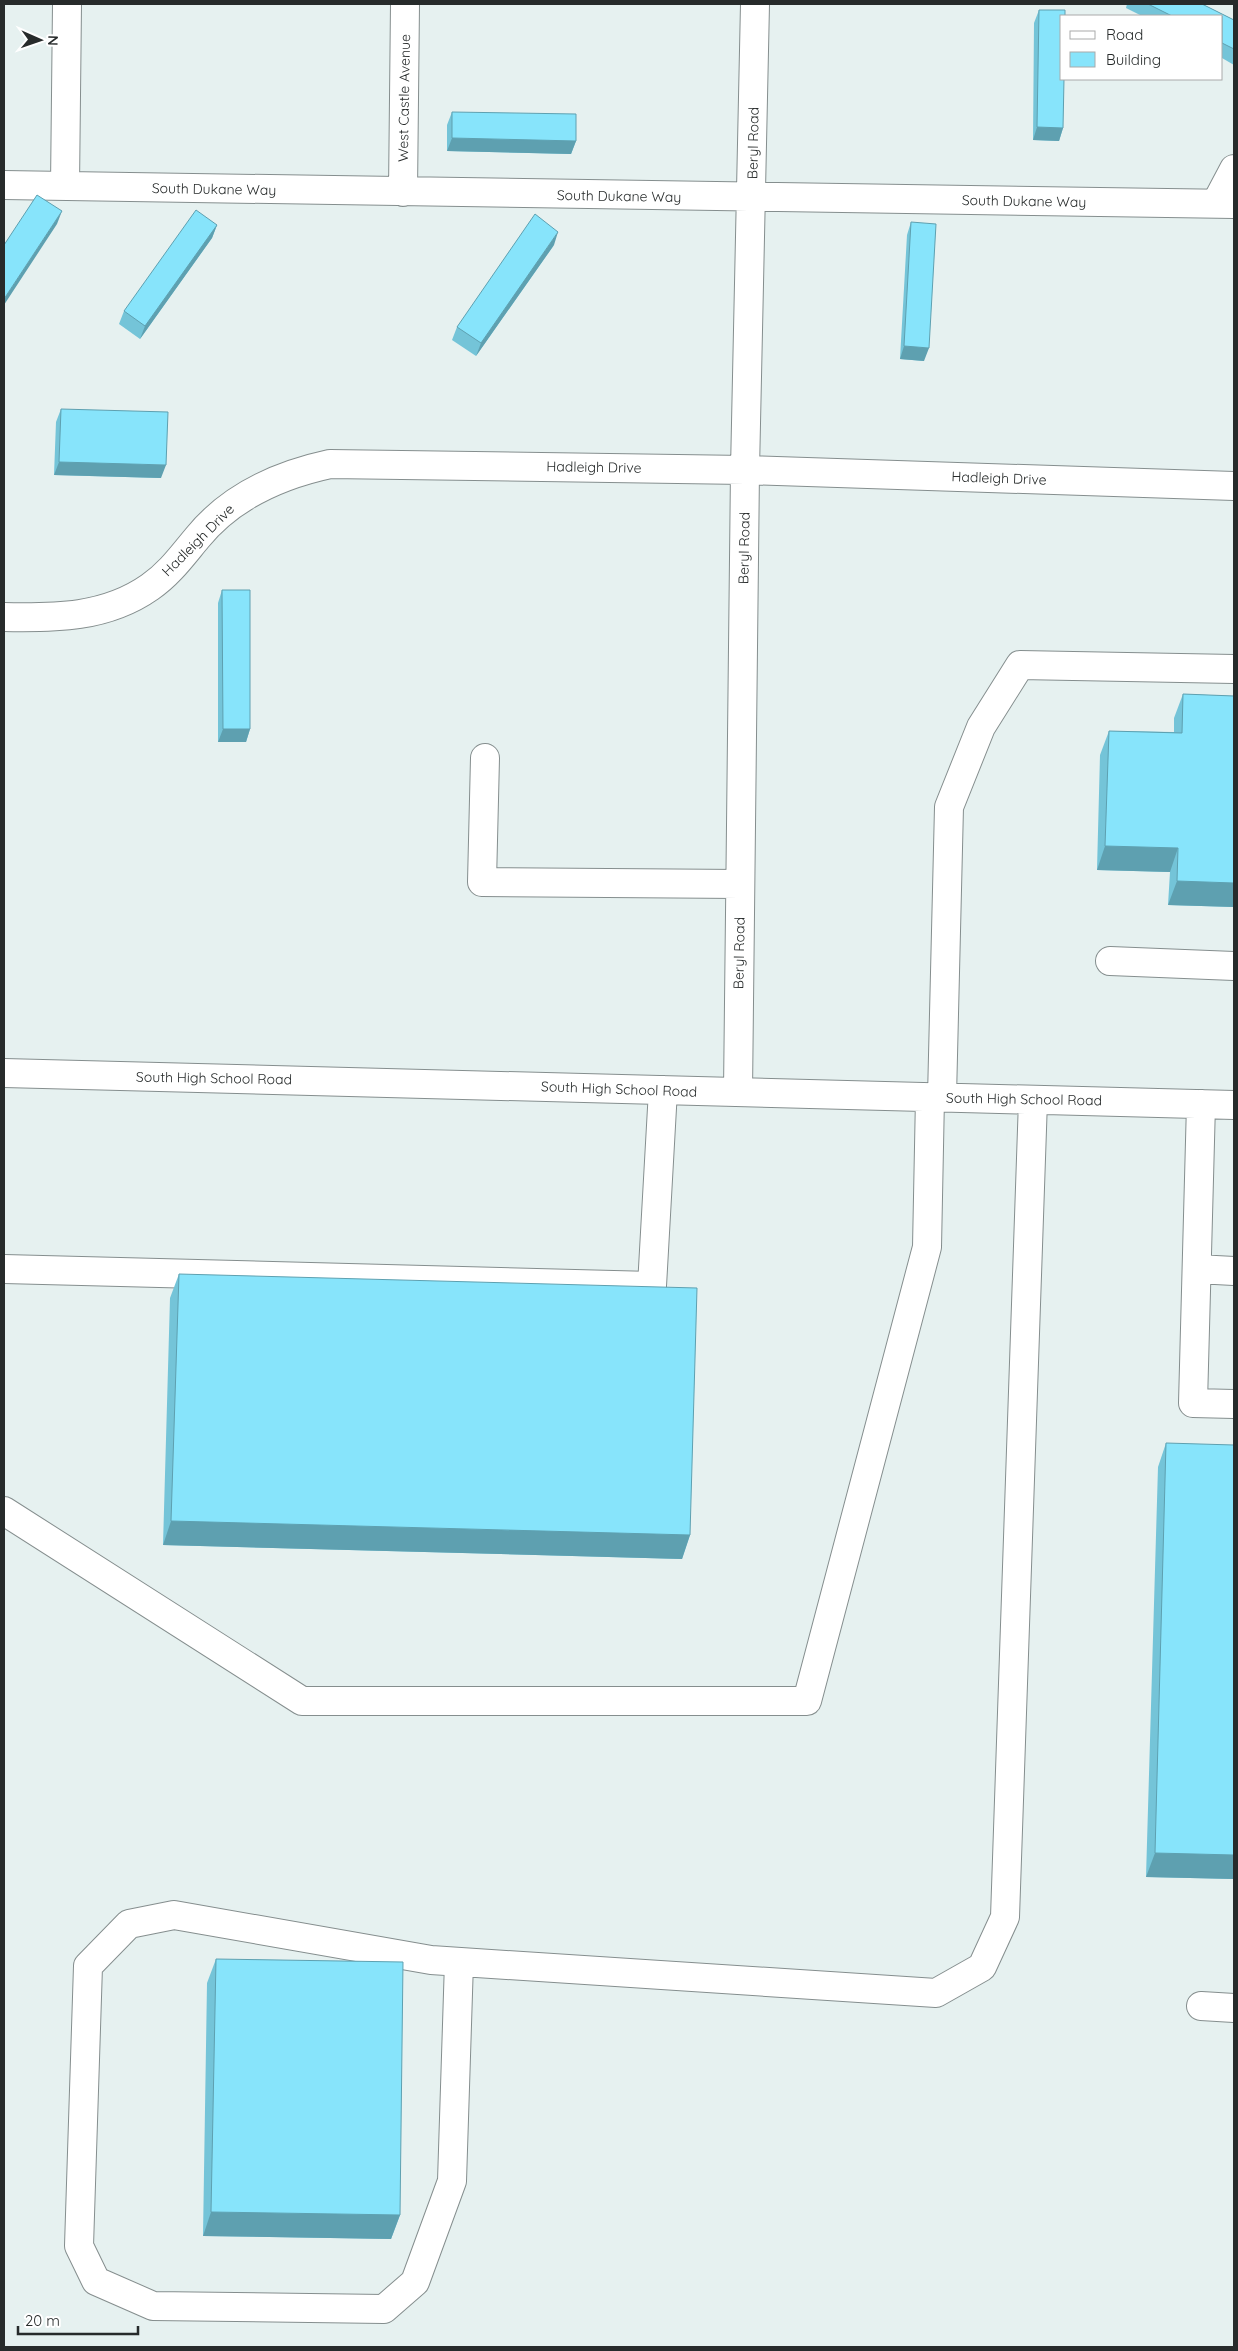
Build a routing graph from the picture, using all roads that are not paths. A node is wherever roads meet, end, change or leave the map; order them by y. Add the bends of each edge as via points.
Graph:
1 (67, 4) edge
2 (405, 4) edge
3 (754, 4) edge
4 (1234, 169) edge
5 (4, 185) edge
6 (65, 186) junction
7 (403, 192) junction
8 (752, 198) junction
9 (1225, 203) edge
10 (745, 470) junction
11 (1234, 486) edge
12 (4, 617) edge
13 (1234, 669) edge
14 (485, 758) dead end
15 (740, 884) junction
16 (1110, 961) dead end
17 (1234, 966) edge
18 (4, 1073) edge
19 (663, 1090) junction
20 (738, 1092) junction
21 (936, 1097) junction
22 (1032, 1100) junction
23 (1201, 1104) junction
24 (1234, 1105) edge
25 (4, 1268) edge
26 (1197, 1269) junction
27 (1234, 1271) edge
28 (1234, 1404) edge
29 (4, 1511) edge
30 (459, 1962) junction
31 (1201, 2006) dead end
32 (1234, 2008) edge

1 - 6 street
2 - 7 street, West Castle Avenue
3 - 8 street, Beryl Road
4 - 9 street
5 - 6 street, South Dukane Way
6 - 7 street, South Dukane Way
7 - 8 street, South Dukane Way
8 - 9 street, South Dukane Way
8 - 10 street, Beryl Road
10 - 11 street, Hadleigh Drive
10 - 12 street, Hadleigh Drive via 330,464 282,477 235,502 197,538 176,565 150,587 119,603 85,614 52,618
10 - 15 street, Beryl Road
13 - 21 street via 1020,665 981,727 949,807
14 - 15 street via 482,882
15 - 20 street, Beryl Road
16 - 17 street
18 - 19 street, South High School Road
19 - 20 street, South High School Road
19 - 25 street via 652,1286
20 - 21 street, South High School Road
21 - 22 street, South High School Road
21 - 29 street via 927,1247 807,1701 302,1701
22 - 23 street, South High School Road
22 - 30 street via 1005,1917 982,1967 936,1993
23 - 24 street, South High School Road
23 - 26 street
26 - 27 street
26 - 28 street via 1193,1403
30 - 30 street via 431,1960 174,1915 129,1924 88,1966 79,2246 96,2281 154,2306 384,2309 415,2282 452,2181
31 - 32 street

